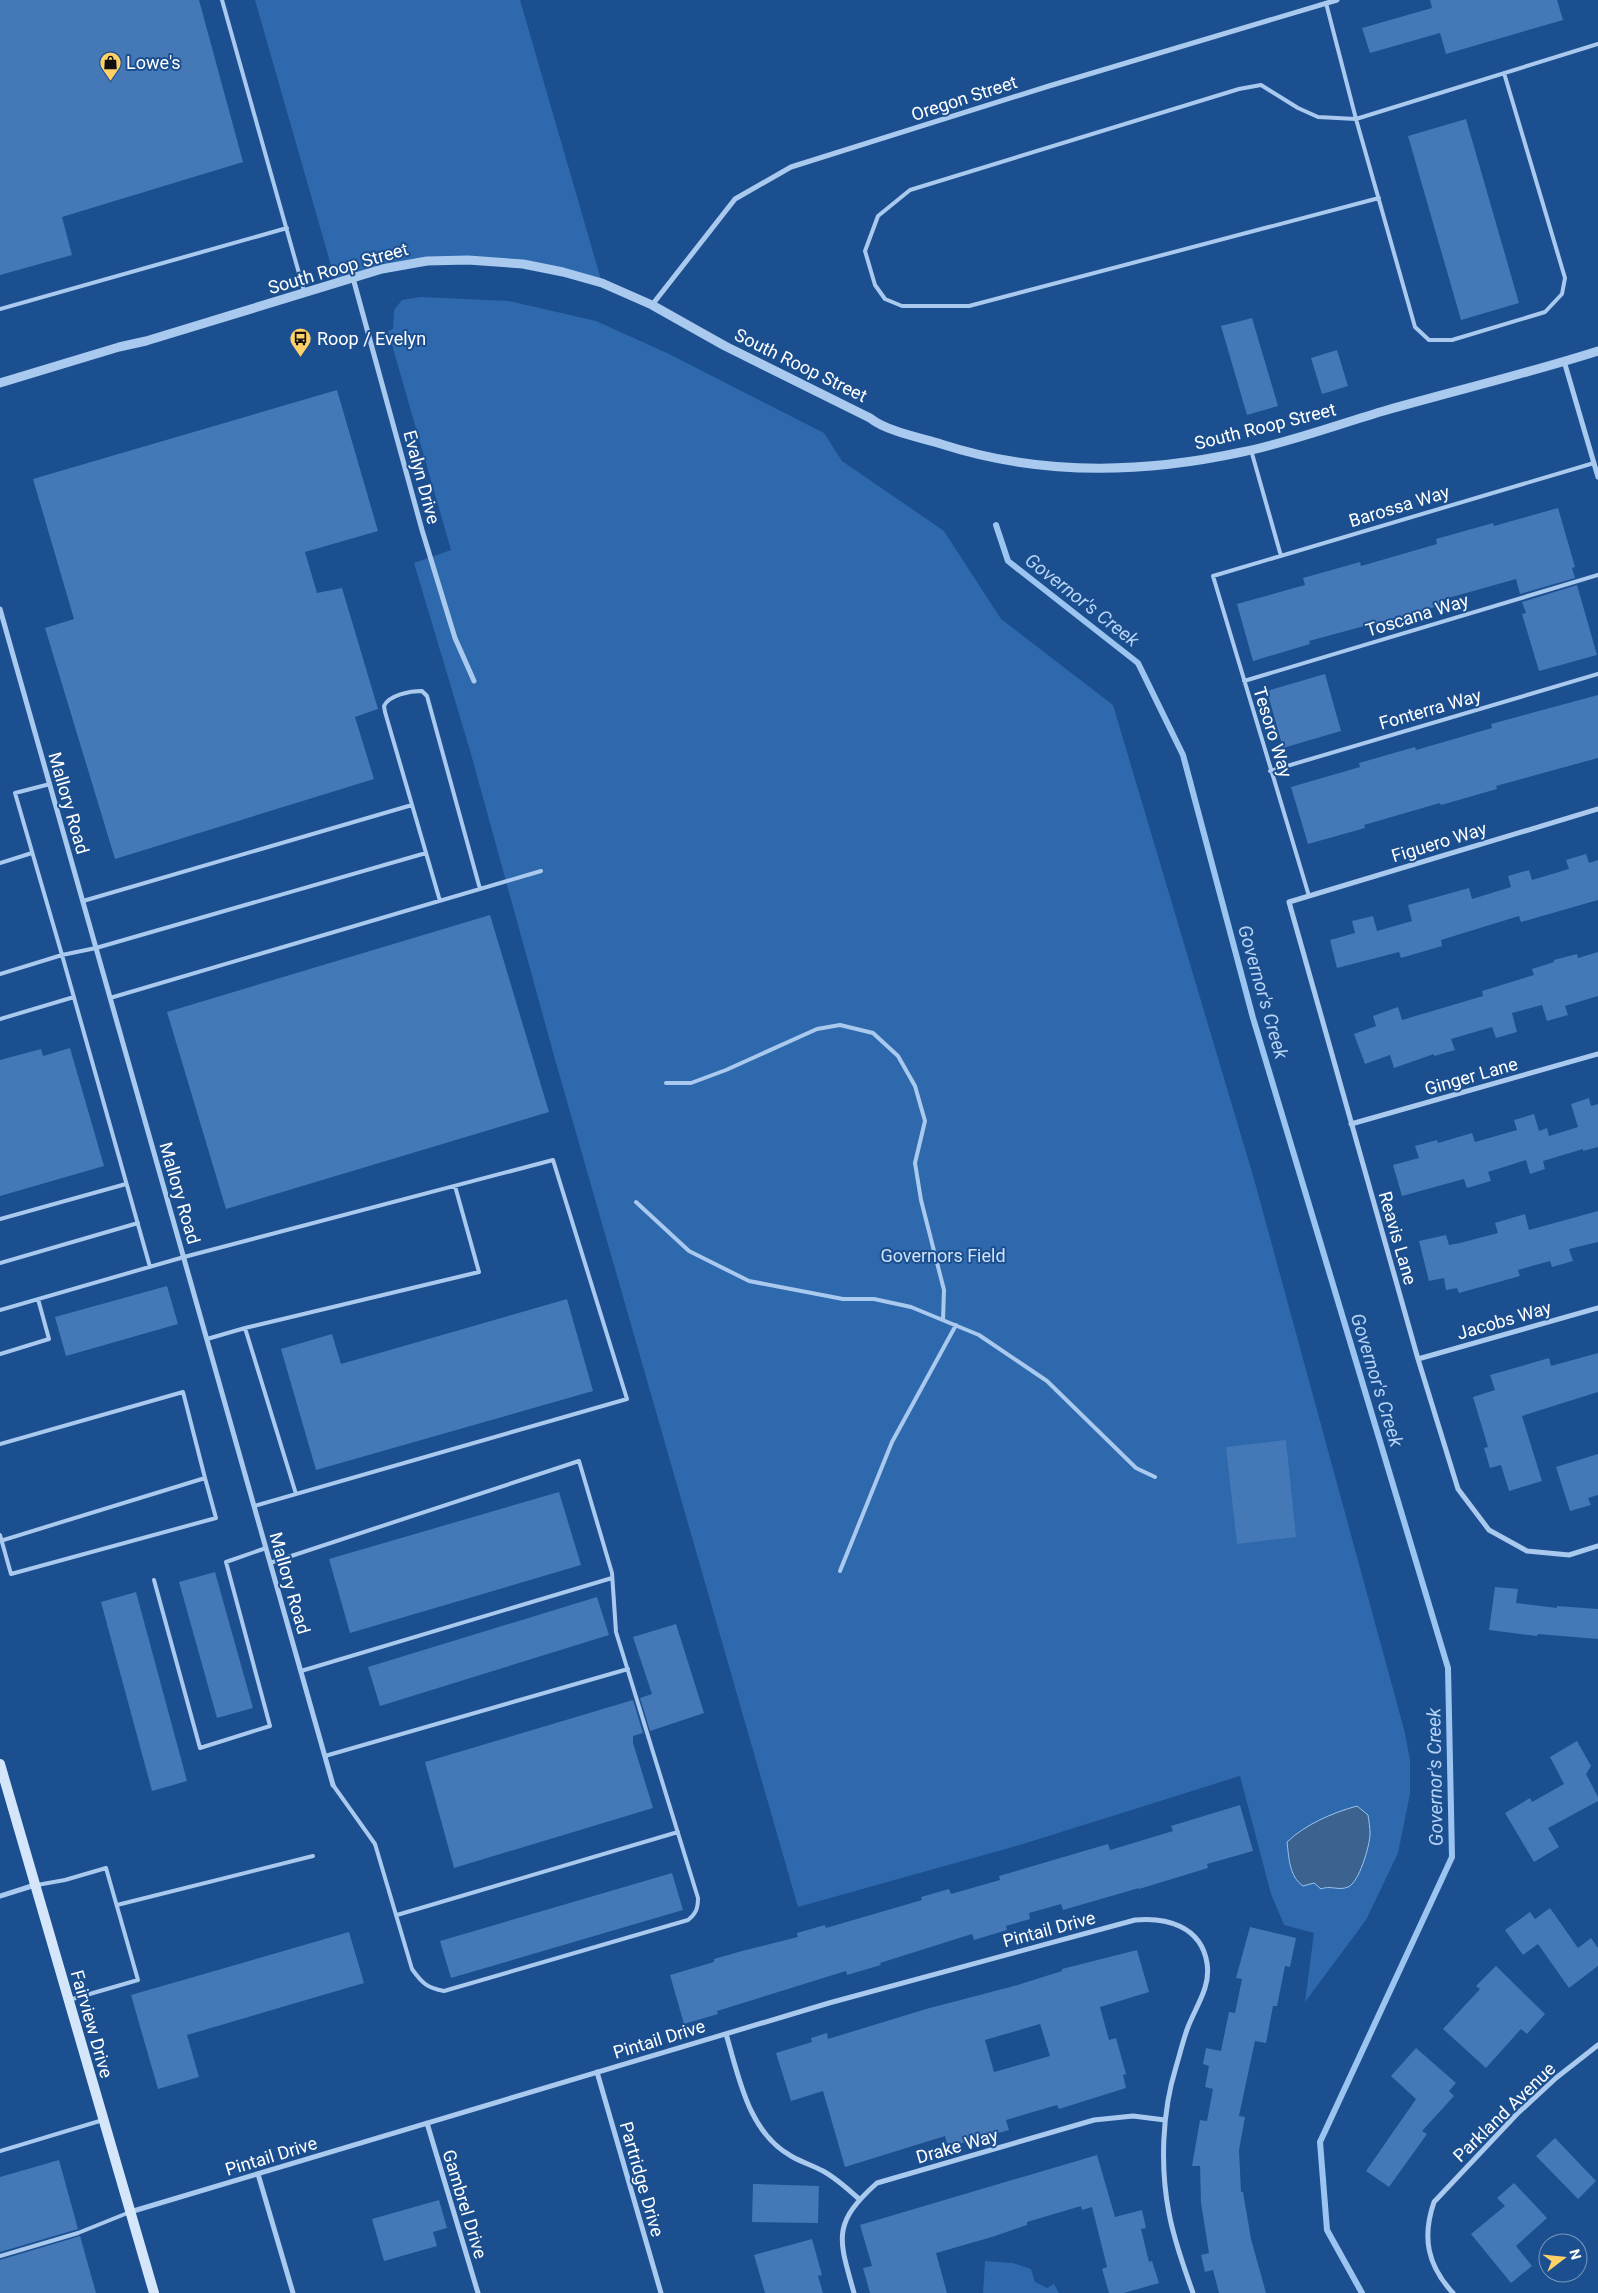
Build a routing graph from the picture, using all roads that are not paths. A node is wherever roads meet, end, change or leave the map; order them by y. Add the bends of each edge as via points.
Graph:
1 (222, 0) edge
2 (1337, 0) edge
3 (1325, 2) edge
4 (1598, 44) edge
5 (1504, 73) junction
6 (1356, 119) junction
7 (1379, 198) junction
8 (287, 228) junction
9 (353, 278) junction
10 (305, 294) junction
11 (652, 305) junction
12 (0, 309) edge
13 (1598, 351) edge
14 (1564, 362) junction
15 (0, 383) edge
16 (1251, 450) junction
17 (1594, 462) junction
18 (1598, 477) edge
19 (1281, 556) junction
20 (1598, 575) edge
21 (1213, 576) joint
22 (0, 609) edge
23 (1598, 674) edge
24 (474, 681) dead end
25 (1244, 681) junction
26 (1270, 771) junction
27 (50, 784) junction
28 (412, 805) junction
29 (1598, 809) edge
30 (32, 852) junction
31 (426, 853) junction
32 (0, 863) edge
33 (541, 871) dead end
34 (480, 889) junction
35 (1309, 896) junction
36 (83, 901) junction
37 (440, 901) junction
38 (1289, 902) joint
39 (96, 948) junction
40 (62, 955) junction
41 (0, 974) edge
42 (74, 997) junction
43 (110, 998) junction
44 (0, 1019) edge
45 (1598, 1054) edge
46 (666, 1083) dead end
47 (1352, 1124) junction
48 (126, 1184) junction
49 (455, 1186) junction
50 (636, 1202) dead end
51 (0, 1219) edge
52 (138, 1223) junction
53 (184, 1257) junction
54 (0, 1262) edge
55 (150, 1267) junction
56 (38, 1299) junction
57 (1598, 1308) edge
58 (0, 1310) edge
59 (944, 1320) junction
60 (956, 1325) junction
61 (245, 1328) junction
62 (207, 1339) junction
63 (0, 1354) edge
64 (1418, 1359) junction
65 (0, 1444) edge
66 (1155, 1477) dead end
67 (205, 1478) junction
68 (296, 1494) junction
69 (254, 1506) junction
70 (0, 1539) edge
71 (1598, 1546) edge
72 (266, 1548) junction
73 (270, 1563) junction
74 (840, 1571) dead end
75 (612, 1578) junction
76 (154, 1580) dead end
77 (628, 1669) junction
78 (301, 1671) junction
79 (325, 1756) junction
80 (0, 1764) edge
81 (333, 1785) joint
82 (678, 1832) junction
83 (313, 1856) dead end
84 (35, 1885) junction
85 (0, 1896) edge
86 (116, 1905) junction
87 (397, 1916) junction
88 (68, 2000) junction
89 (726, 2034) junction
90 (1598, 2046) edge
91 (597, 2072) junction
92 (103, 2120) junction
93 (1165, 2120) junction
94 (427, 2123) junction
95 (0, 2151) edge
96 (258, 2174) junction
97 (859, 2199) junction
98 (130, 2212) junction
99 (0, 2256) edge
100 (154, 2293) edge
101 (293, 2293) edge
102 (478, 2293) edge
103 (661, 2293) edge
104 (854, 2293) edge
105 (1193, 2293) edge
106 (1452, 2293) edge

1 - 8 lane
2 - 3 street, Oregon Street
3 - 6 lane
3 - 11 street, Oregon Street via 791,167 735,199
4 - 5 lane
5 - 6 lane
5 - 7 lane via 1565,278 1562,294 1544,312 1452,340 1429,340 1415,327
6 - 7 lane
6 - 7 lane via 1318,117 1261,85 1239,89 910,190 878,216 865,251 875,285 885,299 902,306 969,306
8 - 10 lane
8 - 12 lane
9 - 10 street, South Roop Street
9 - 11 street, South Roop Street via 427,261 523,264 607,285
9 - 24 street, Evalyn Drive via 422,530 455,638
10 - 15 street, South Roop Street
11 - 16 street, South Roop Street via 875,422 969,453 1078,470 1166,466
13 - 14 street, South Roop Street
14 - 16 street, South Roop Street
14 - 17 street
16 - 19 lane
17 - 18 street
17 - 19 lane, Barossa Way
19 - 21 lane, Barossa Way
20 - 25 lane, Toscana Way
21 - 25 lane, Tesoro Way
22 - 27 street, Mallory Road
23 - 26 lane, Fonterra Way
25 - 26 lane, Tesoro Way
26 - 35 lane, Tesoro Way
27 - 30 lane via 15,793
27 - 36 street, Mallory Road
28 - 31 lane
28 - 34 lane via 384,706 390,698 422,690 429,702
28 - 36 lane
29 - 35 street, Figuero Way
30 - 32 lane
30 - 40 lane
31 - 37 lane
31 - 39 lane
33 - 34 lane
34 - 37 lane
35 - 38 street, Figuero Way
36 - 39 street, Mallory Road
37 - 43 lane
38 - 47 street, Reavis Lane
39 - 40 lane
39 - 43 street, Mallory Road
40 - 41 lane
40 - 42 lane
42 - 44 lane
42 - 48 lane
43 - 53 street, Mallory Road
45 - 47 street, Ginger Lane
46 - 59 lane via 696,1082 817,1029 840,1025 873,1033 898,1056 915,1086 925,1121 914,1162 944,1290
47 - 64 street, Reavis Lane
48 - 51 lane
48 - 52 lane
49 - 53 lane
49 - 61 lane via 479,1272
49 - 68 lane via 553,1160 627,1399
50 - 59 lane via 689,1251 749,1281 843,1299 874,1299
52 - 54 lane
52 - 55 lane
53 - 55 lane
53 - 62 street, Mallory Road
55 - 56 lane
56 - 58 lane
56 - 63 lane via 49,1339
57 - 64 street, Jacobs Way
59 - 60 lane
60 - 66 lane via 979,1335 1047,1381 1136,1468
60 - 74 lane via 892,1442
61 - 62 lane
61 - 68 lane
62 - 69 street, Mallory Road
64 - 71 street, Reavis Lane via 1458,1489 1489,1530 1527,1551 1569,1555
65 - 67 lane via 183,1392
67 - 70 lane
67 - 70 lane via 216,1518 11,1574
68 - 69 lane
69 - 72 street, Mallory Road
72 - 73 street, Mallory Road
72 - 76 lane via 226,1562 270,1726 200,1748
73 - 75 lane via 579,1461
73 - 78 street, Mallory Road
75 - 77 lane via 616,1632
75 - 78 lane
77 - 79 lane
77 - 82 lane
78 - 79 street, Mallory Road
79 - 81 street, Mallory Road
80 - 84 main road, Fairview Drive
81 - 87 lane via 375,1844
82 - 87 lane
82 - 87 lane via 698,1898 694,1915 688,1920 444,1990 422,1983 412,1969
83 - 86 lane
84 - 85 street
84 - 86 lane via 106,1868
84 - 88 main road, Fairview Drive
86 - 88 lane via 138,1980
88 - 92 main road, Fairview Drive
89 - 91 street, Pintail Drive
89 - 93 street, Pintail Drive via 1135,1920 1155,1918 1183,1927 1202,1946 1209,1981 1188,2028
89 - 97 street via 750,2109 761,2128 790,2156 824,2171
90 - 106 street, Parkland Avenue via 1517,2114 1434,2202 1428,2221 1427,2245 1432,2261
91 - 94 street, Pintail Drive
91 - 103 street, Partridge Drive
92 - 95 lane
92 - 98 main road, Fairview Drive
93 - 97 street, Drake Way via 1133,2116 1094,2120 877,2183
93 - 105 street via 1168,2213
94 - 96 street, Pintail Drive
94 - 102 street, Gambrel Drive
96 - 98 street, Pintail Drive
96 - 101 street
97 - 104 street, Drake Way via 848,2215 841,2238
98 - 99 lane via 78,2233
98 - 100 main road, Fairview Drive

